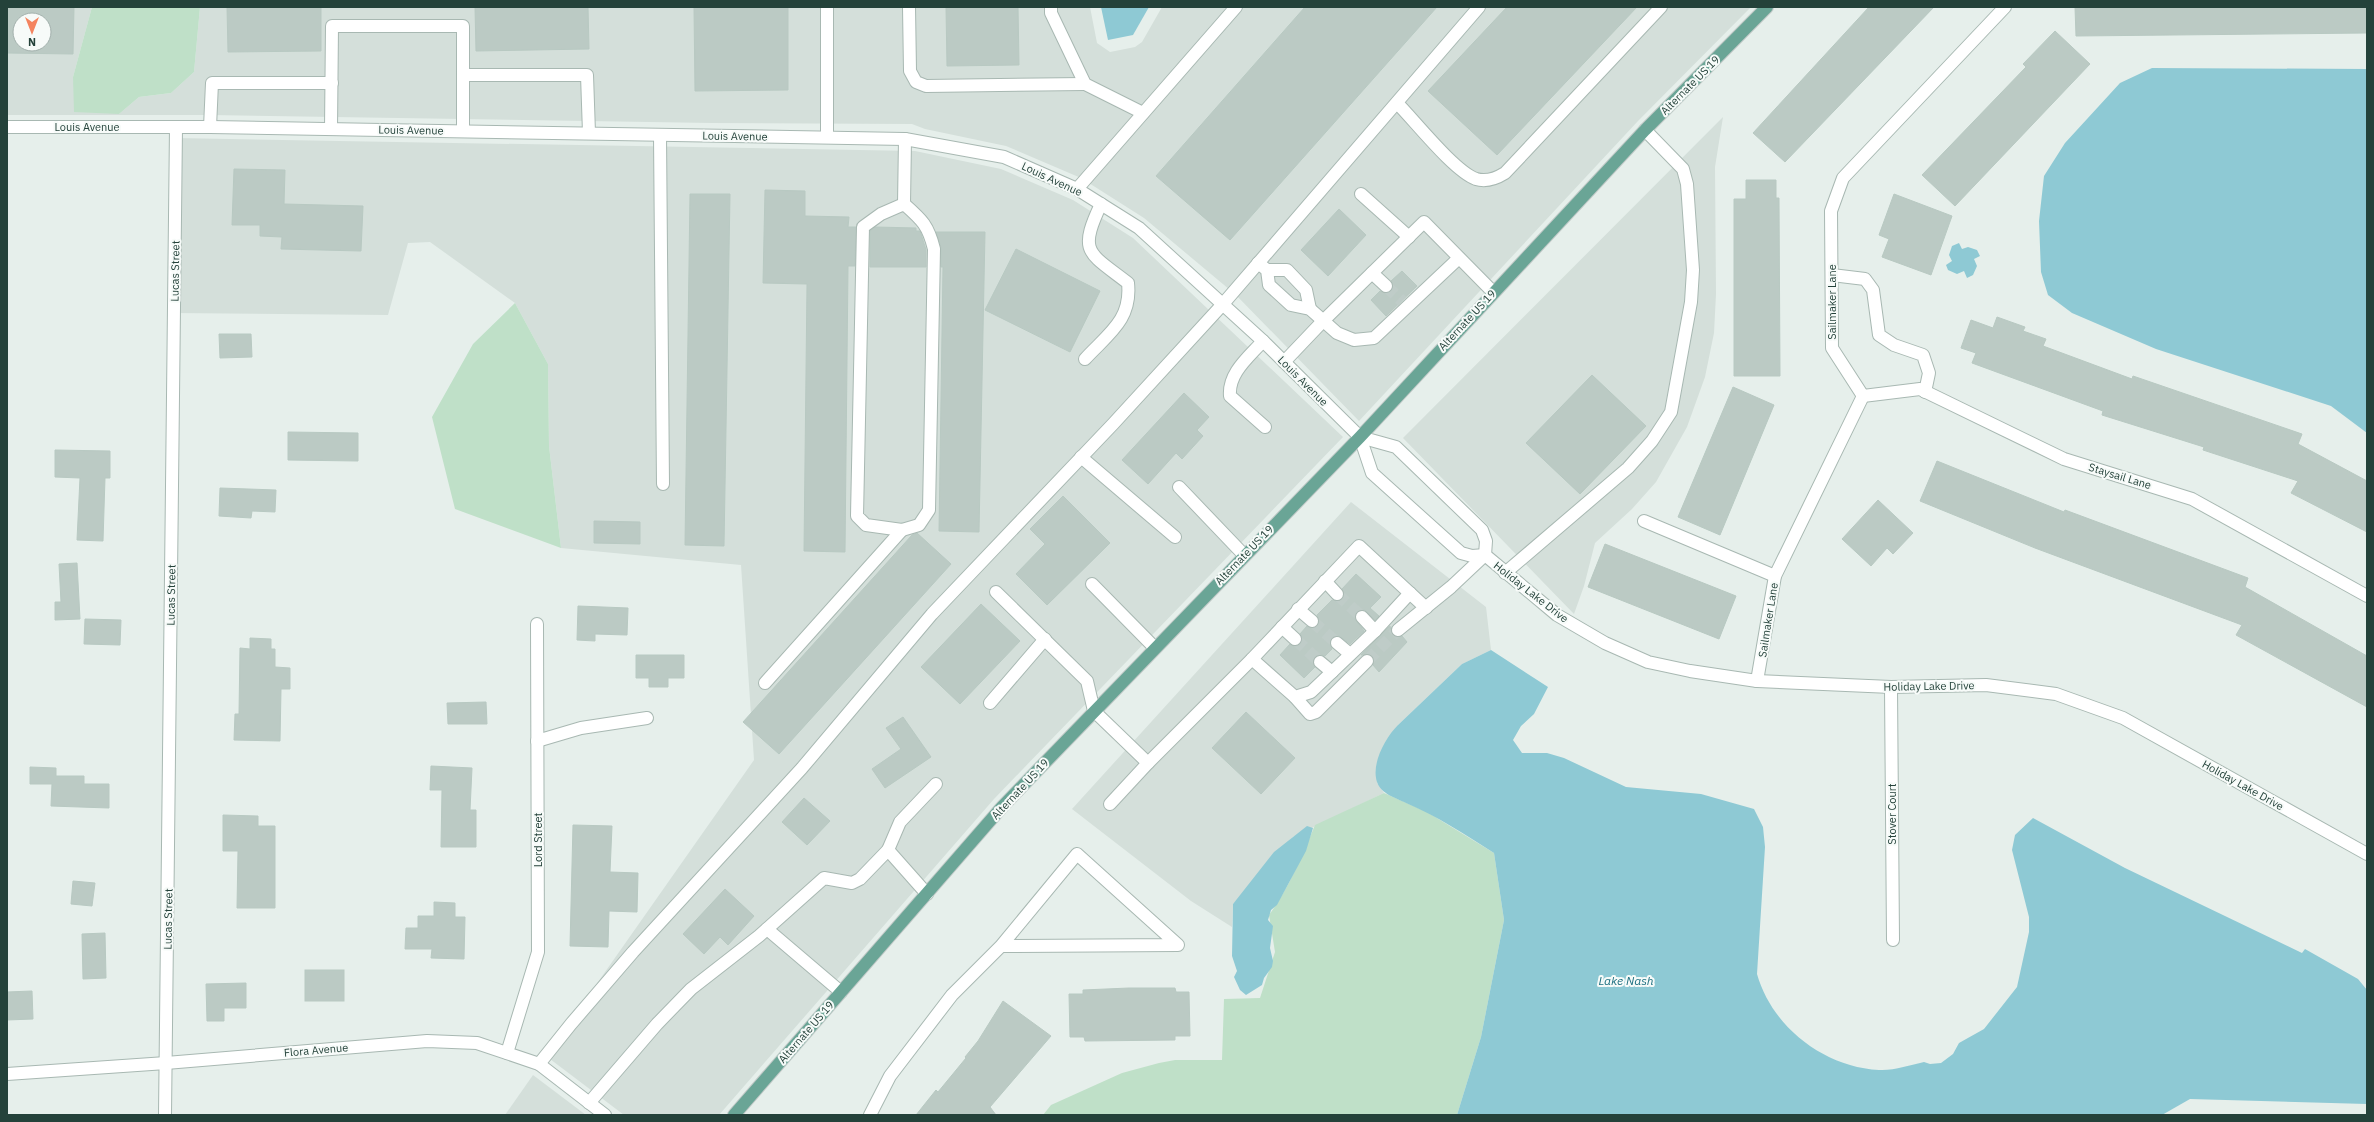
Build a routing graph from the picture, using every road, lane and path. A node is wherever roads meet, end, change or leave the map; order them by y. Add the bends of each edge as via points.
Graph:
1 (827, 7) edge
2 (909, 7) edge
3 (1051, 7) edge
4 (1236, 7) edge
5 (1479, 7) edge
6 (1661, 7) edge
7 (1767, 7) edge
8 (2005, 7) edge
9 (463, 75) junction
10 (332, 83) junction
11 (1085, 84) junction
12 (1397, 103) junction
13 (1144, 113) junction
14 (7, 126) edge
15 (176, 126) junction
16 (210, 126) junction
17 (331, 128) junction
18 (1645, 130) junction
19 (463, 131) junction
20 (589, 133) junction
21 (660, 135) junction
22 (827, 137) junction
23 (905, 139) junction
24 (1077, 189) junction
25 (1361, 194) dead end
26 (904, 204) junction
27 (1101, 204) junction
28 (1409, 237) junction
29 (1459, 258) junction
30 (1262, 267) junction
31 (1372, 273) junction
32 (1832, 275) junction
33 (1386, 286) tunnel mouth
34 (1493, 292) junction
35 (1223, 304) junction
36 (1310, 309) junction
37 (1323, 321) junction
38 (1263, 341) junction
39 (1085, 359) dead end
40 (1284, 362) junction
41 (1925, 392) junction
42 (1863, 396) junction
43 (1266, 427) dead end
44 (1360, 436) junction
45 (1081, 457) junction
46 (663, 484) dead end
47 (1179, 487) dead end
48 (1644, 521) dead end
49 (902, 530) junction
50 (1175, 537) dead end
51 (1244, 555) junction
52 (1485, 555) junction
53 (1505, 572) junction
54 (1775, 576) junction
55 (1325, 581) junction
56 (1092, 584) dead end
57 (996, 592) dead end
58 (1410, 593) junction
59 (1337, 594) tunnel mouth
60 (2367, 596) edge
61 (1426, 608) junction
62 (1298, 610) junction
63 (1362, 617) tunnel mouth
64 (1312, 621) tunnel mouth
65 (537, 624) dead end
66 (1282, 627) junction
67 (1398, 630) tunnel mouth
68 (1375, 631) junction
69 (1045, 639) junction
70 (1295, 639) tunnel mouth
71 (1337, 643) tunnel mouth
72 (1154, 647) junction
73 (1350, 654) junction
74 (1252, 658) junction
75 (1367, 660) tunnel mouth
76 (1320, 662) tunnel mouth
77 (1332, 672) junction
78 (1757, 681) junction
79 (765, 683) dead end
80 (1891, 687) junction
81 (1295, 697) junction
82 (990, 703) dead end
83 (1094, 711) junction
84 (647, 718) dead end
85 (537, 742) junction
86 (1148, 763) junction
87 (936, 784) dead end
88 (1110, 804) dead end
89 (888, 850) junction
90 (2367, 854) edge
91 (926, 894) junction
92 (767, 928) junction
93 (1892, 940) dead end
94 (1001, 946) junction
95 (840, 992) junction
96 (508, 1053) junction
97 (166, 1063) junction
98 (539, 1064) junction
99 (7, 1074) edge
100 (589, 1103) junction
101 (165, 1115) edge
102 (605, 1115) edge
103 (734, 1115) edge
104 (870, 1115) edge

1 - 22 street
2 - 11 street via 910,71 916,82 926,86
3 - 11 street via 1051,13
4 - 13 street
5 - 12 street
6 - 12 street via 1505,173 1493,179 1477,179 1462,171
7 - 18 main road, Alternate US 19
8 - 32 street, Sailmaker Lane via 1843,178 1831,211
9 - 10 street via 463,26 332,26
9 - 19 street
9 - 20 street via 587,75
10 - 16 street via 212,83
10 - 17 street
11 - 13 street
12 - 30 street
13 - 24 street
14 - 15 street, Louis Avenue
15 - 16 street, Louis Avenue
15 - 97 street, Lucas Street
16 - 17 street, Louis Avenue
17 - 19 street, Louis Avenue
18 - 34 main road, Alternate US 19
18 - 53 street via 1683,169 1688,184 1693,270 1691,302 1671,412 1652,441 1628,468
19 - 20 street, Louis Avenue
20 - 21 street, Louis Avenue
21 - 22 street, Louis Avenue
21 - 46 street
22 - 23 street, Louis Avenue
23 - 24 street, Louis Avenue via 1004,157
23 - 26 street
24 - 27 street, Louis Avenue
25 - 28 street
26 - 49 street via 929,229 934,249 929,510 919,525
26 - 49 street via 881,214 863,227 858,516 866,525
27 - 35 street, Louis Avenue via 1139,228
27 - 39 street via 1087,241 1100,262 1128,283 1130,298 1123,318
28 - 29 street via 1424,222
28 - 31 street
29 - 34 street
29 - 37 street via 1405,303 1374,338 1354,340 1337,333
30 - 35 street
30 - 36 street via 1269,285 1291,305
30 - 36 street via 1287,270 1306,290
31 - 33 street
31 - 37 street
32 - 41 street via 1866,279 1873,290 1878,335 1894,346 1924,355 1929,373
32 - 42 street, Sailmaker Lane via 1832,348
34 - 44 main road, Alternate US 19
35 - 38 street, Louis Avenue
35 - 45 street
36 - 37 street
37 - 40 street
38 - 40 street, Louis Avenue
38 - 43 street via 1233,376 1229,388 1230,396
40 - 44 street, Louis Avenue
41 - 42 street, Staysail Lane via 1920,389
41 - 60 street, Staysail Lane via 2064,459 2192,499
42 - 54 street, Sailmaker Lane
44 - 51 main road, Alternate US 19
44 - 52 street, Holiday Lake Drive via 1396,447 1482,530 1486,541
44 - 52 street, Holiday Lake Drive via 1372,473 1461,553 1472,556
45 - 50 street
45 - 98 street via 932,614 802,768 633,952
47 - 51 street
48 - 54 street
49 - 79 street
51 - 72 main road, Alternate US 19
52 - 53 street, Holiday Lake Drive
52 - 61 street
53 - 78 street, Holiday Lake Drive via 1557,615 1605,643 1648,662
54 - 78 street, Sailmaker Lane
55 - 58 street via 1359,546
55 - 59 street
55 - 62 street
56 - 72 street
57 - 69 street
58 - 61 street
58 - 68 street
61 - 67 street
62 - 64 street
62 - 66 street
63 - 68 street
65 - 85 street, Lord Street
66 - 70 street
66 - 74 street
68 - 73 street
69 - 82 street
69 - 83 street via 1087,681
71 - 73 street
72 - 83 main road, Alternate US 19
73 - 77 street
74 - 81 street
74 - 86 street
75 - 81 street via 1316,712 1310,714
76 - 77 street
77 - 81 street via 1311,692
78 - 80 street, Holiday Lake Drive
80 - 90 street, Holiday Lake Drive via 1986,685 2056,694 2123,718
80 - 93 street, Stover Court
83 - 86 street
83 - 91 main road, Alternate US 19 via 1002,807
84 - 85 street via 581,728
85 - 96 street, Lord Street via 538,952
86 - 88 street
87 - 89 street via 900,822
89 - 91 street
89 - 92 street via 860,879 852,883 824,878
91 - 95 main road, Alternate US 19
92 - 95 street
92 - 100 street via 691,989 657,1024
94 - 94 street via 1077,854 1178,945 1132,945
94 - 104 street via 952,995 890,1076
95 - 103 main road, Alternate US 19
96 - 97 street, Flora Avenue via 476,1043 427,1041
96 - 98 street, Flora Avenue
97 - 99 street, Flora Avenue
97 - 101 street, Lucas Street
98 - 100 street, Flora Avenue
100 - 102 street, Flora Avenue

